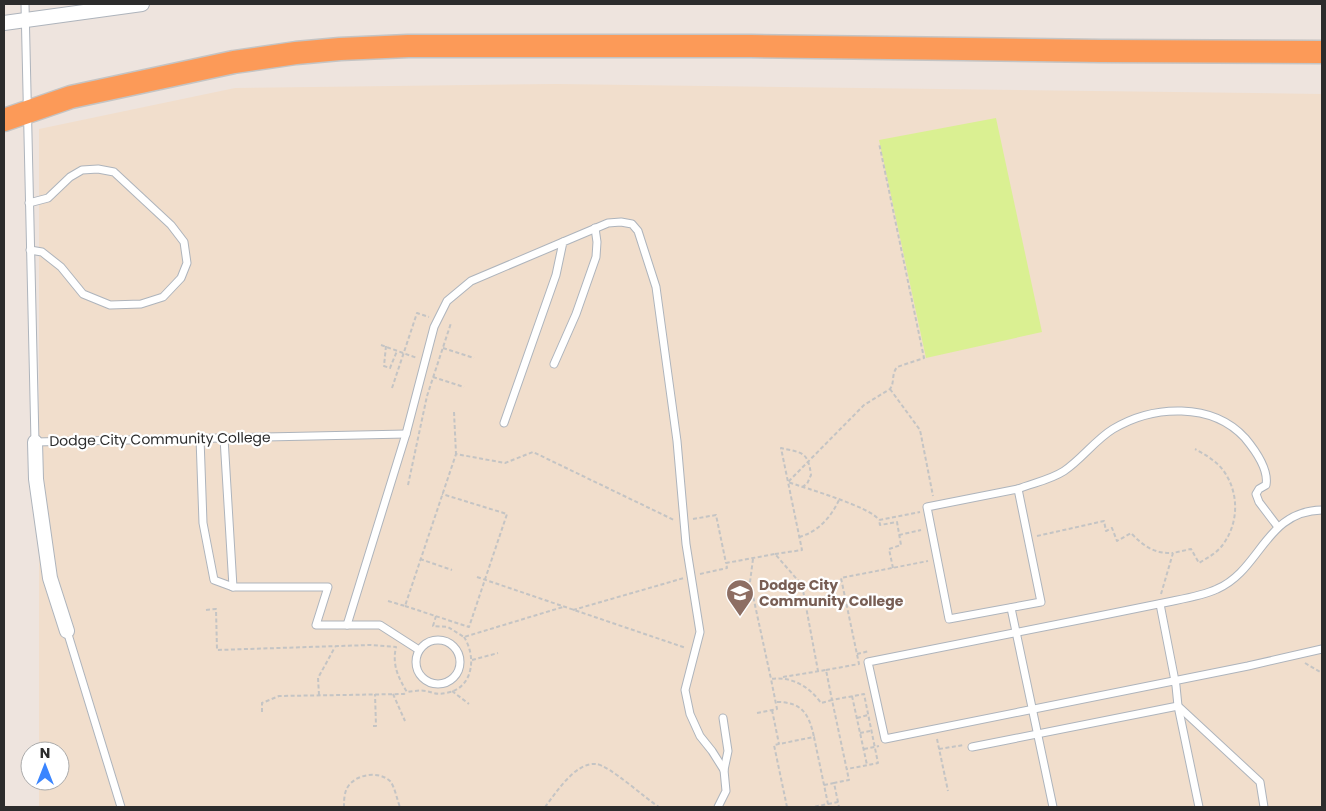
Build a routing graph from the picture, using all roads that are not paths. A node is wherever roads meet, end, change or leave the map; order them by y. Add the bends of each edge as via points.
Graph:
1 (25, 4) edge
2 (142, 4) edge
3 (26, 20) junction
4 (4, 23) edge
5 (1322, 52) edge
6 (27, 112) junction
7 (4, 120) edge
8 (29, 203) junction
9 (595, 228) junction
10 (563, 242) junction
11 (30, 250) junction
12 (554, 364) dead end
13 (504, 423) dead end
14 (406, 434) junction
15 (200, 438) junction
16 (224, 438) junction
17 (35, 442) junction
18 (1018, 489) junction
19 (1322, 510) edge
20 (1278, 527) junction
21 (233, 587) junction
22 (1160, 604) junction
23 (1011, 608) junction
24 (346, 625) junction
25 (67, 631) joint
26 (1016, 632) junction
27 (1322, 649) edge
28 (419, 650) junction
29 (1175, 681) junction
30 (1178, 706) junction
31 (1032, 710) junction
32 (723, 718) dead end
33 (1037, 733) junction
34 (972, 747) road end
35 (724, 770) junction
36 (121, 807) edge
37 (718, 807) edge
38 (1052, 807) edge
39 (1199, 807) edge
40 (1264, 807) edge

1 - 3 lane, Dodge City Community College
2 - 3 street
3 - 4 street
3 - 6 lane, Dodge City Community College
5 - 6 highway via 751,46 408,46 340,49 234,62 71,97
6 - 7 highway
6 - 8 lane, Dodge City Community College
8 - 11 lane, Dodge City Community College
8 - 11 lane via 48,198 82,170 114,172 171,225 184,242 187,263 181,278 163,297 141,304 110,305 83,294 62,267 42,252
9 - 10 lane
9 - 12 lane via 596,257
9 - 35 lane via 608,223 632,224 638,231 656,287 700,632 685,690 690,714 700,736
10 - 13 lane via 556,274
10 - 14 lane via 471,281 447,300 434,327
11 - 17 lane, Dodge City Community College
14 - 16 lane, Dodge City Community College
14 - 24 lane
15 - 16 lane, Dodge City Community College
15 - 17 lane, Dodge City Community College
15 - 21 lane via 203,523 214,580
16 - 21 lane
17 - 25 street via 36,479 50,578
18 - 20 lane via 1064,471 1114,428 1152,415 1188,411 1224,422 1249,443 1267,478 1266,485 1256,494
18 - 23 lane via 1041,602
18 - 23 lane via 927,507 949,619
19 - 20 lane via 1300,514
20 - 22 lane via 1232,581 1216,590
21 - 24 lane via 328,587 316,625
22 - 26 lane
22 - 29 lane
23 - 26 lane
24 - 28 lane via 380,625
25 - 36 lane
26 - 31 lane
26 - 31 lane via 868,662 885,739
27 - 29 lane
28 - 28 lane via 418,671 429,682 443,683 455,675 460,662 451,644 431,641
29 - 30 lane
29 - 31 lane
30 - 33 lane
30 - 39 lane
30 - 40 lane via 1260,782
31 - 33 lane
32 - 35 lane via 728,751
33 - 34 lane
33 - 38 lane
35 - 37 lane via 726,791

